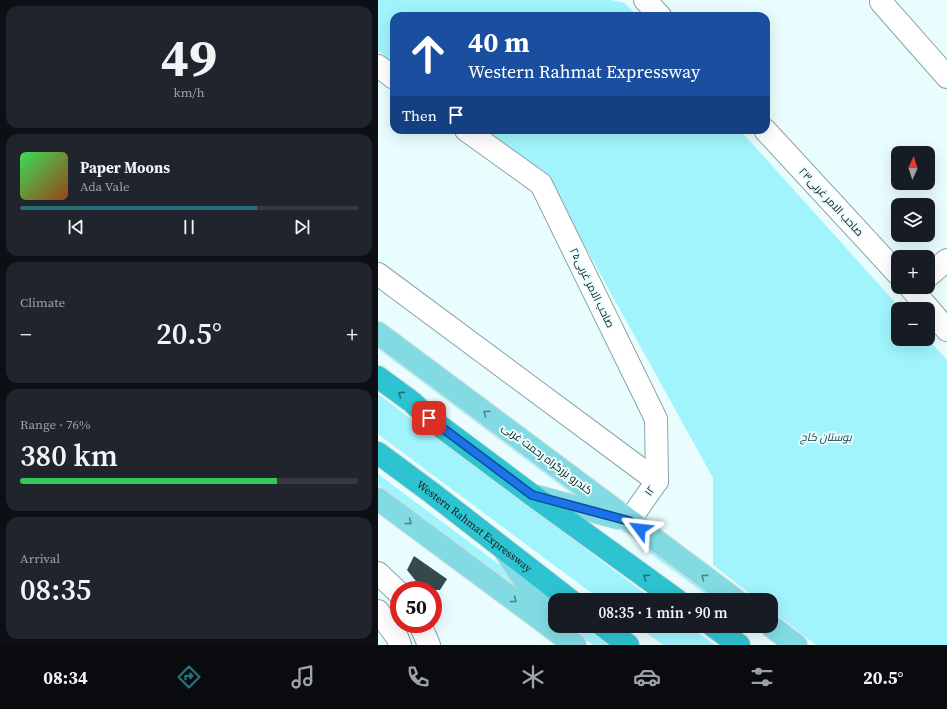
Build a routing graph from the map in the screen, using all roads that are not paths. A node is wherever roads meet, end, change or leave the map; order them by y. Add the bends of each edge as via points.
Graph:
1 (645, 0) edge
2 (881, 2) dead end
3 (656, 12) edge
4 (378, 66) edge
5 (390, 75) edge
6 (947, 77) edge
7 (472, 134) edge
8 (769, 134) edge
9 (947, 260) edge
10 (891, 266) edge
11 (935, 270) edge
12 (378, 274) edge
13 (923, 294) edge
14 (947, 330) edge
15 (378, 333) edge
16 (378, 377) edge
17 (378, 453) edge
18 (657, 481) junction
19 (532, 495) junction
20 (378, 499) edge
21 (629, 521) junction
22 (502, 547) junction
23 (378, 573) edge
24 (390, 584) edge
25 (561, 593) edge
26 (667, 593) edge
27 (727, 593) edge
28 (378, 611) edge
29 (778, 631) edge
30 (424, 633) edge
31 (612, 633) edge
32 (723, 633) edge
33 (567, 640) edge
34 (400, 645) edge
35 (429, 645) edge
36 (628, 645) edge
37 (739, 645) edge
38 (796, 645) edge

1 - 3 street
2 - 6 street
4 - 5 street
7 - 18 street, صاحب الامر غربی۲۵ via 541,184 656,419
8 - 10 street, صاحب الامر غربی۲۳
9 - 11 street
12 - 18 street
13 - 14 street
21 -> 15 main road, کندرو بزرگراه رحمت غربی
19 -> 16 highway
17 - 22 highway, Western Rahmat Expressway
18 - 21 street, ۱۲
19 - 21 main road
26 -> 19 highway
20 -> 33 main road
27 -> 21 main road, کندرو بزرگراه رحمت غربی
22 - 25 highway, Western Rahmat Expressway
22 - 33 main road
23 - 24 street
28 - 34 street
29 - 38 main road
30 - 35 street
31 - 36 highway
32 - 37 highway

